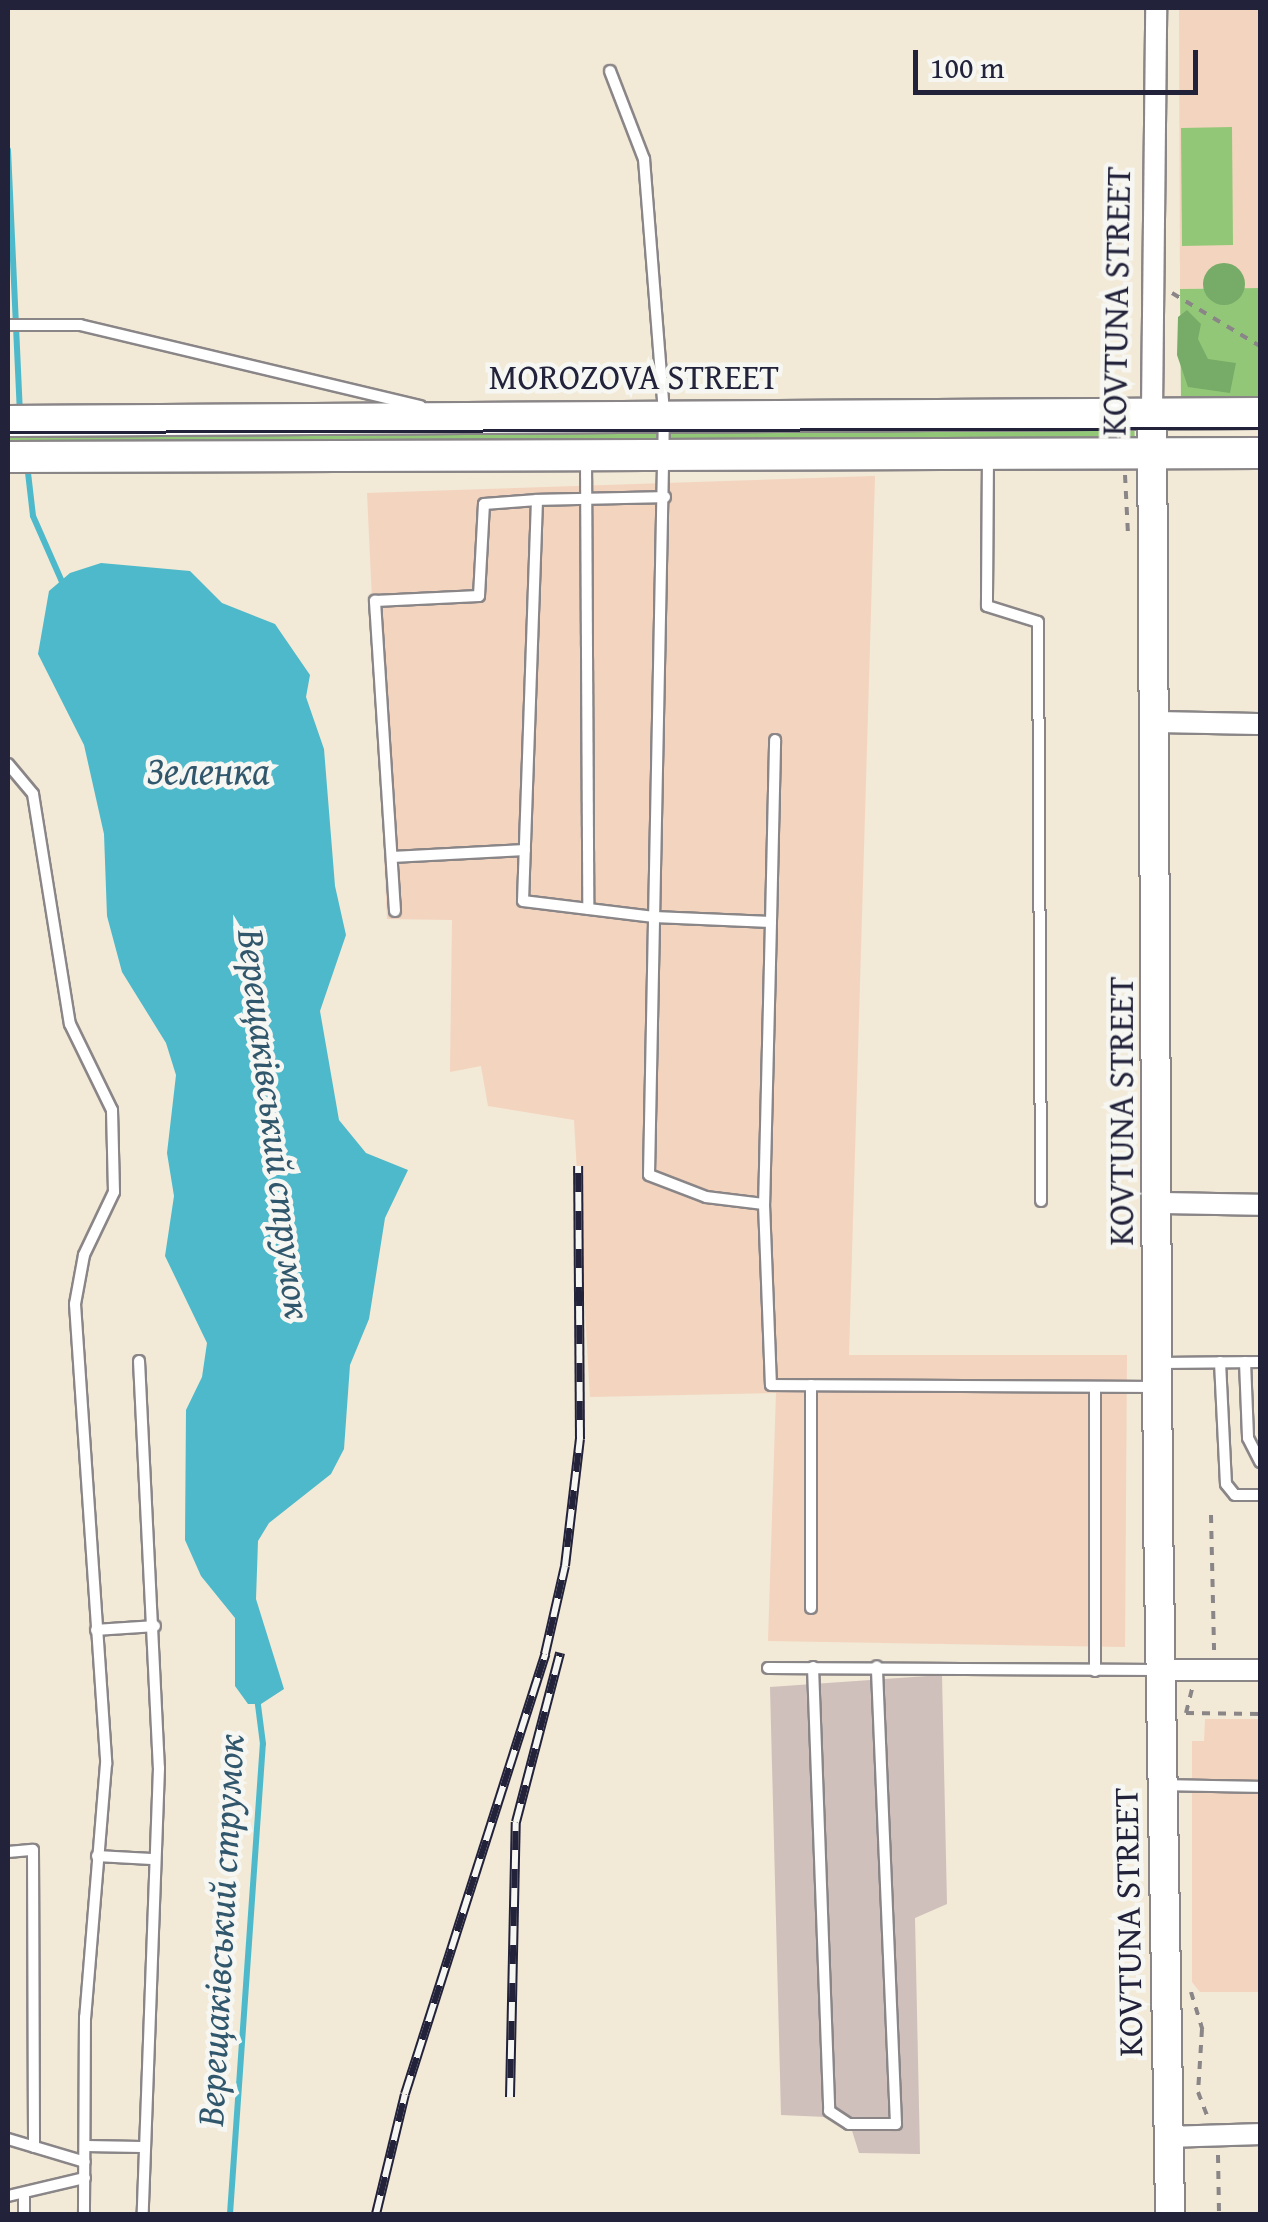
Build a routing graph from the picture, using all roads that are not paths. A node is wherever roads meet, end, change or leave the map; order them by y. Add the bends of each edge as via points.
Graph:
1 (1156, 8) edge
2 (610, 71) dead end
3 (8, 325) edge
4 (1152, 411) junction
5 (1260, 412) edge
6 (664, 414) junction
7 (450, 416) junction
8 (17, 422) edge
9 (1152, 452) junction
10 (1260, 453) edge
11 (988, 454) junction
12 (17, 457) edge
13 (585, 458) junction
14 (664, 458) junction
15 (664, 497) junction
16 (589, 499) junction
17 (537, 500) junction
18 (1155, 722) junction
19 (1260, 724) edge
20 (774, 740) dead end
21 (8, 764) edge
22 (525, 850) junction
23 (392, 857) junction
24 (588, 909) junction
25 (395, 911) dead end
26 (654, 918) junction
27 (771, 922) junction
28 (1041, 1200) dead end
29 (1160, 1203) junction
30 (764, 1204) junction
31 (1260, 1205) edge
32 (140, 1361) dead end
33 (1220, 1362) junction
34 (1245, 1362) junction
35 (1260, 1362) edge
36 (1159, 1375) junction
37 (811, 1386) junction
38 (1095, 1387) junction
39 (1260, 1462) edge
40 (1260, 1495) edge
41 (811, 1608) dead end
42 (155, 1626) junction
43 (96, 1630) junction
44 (877, 1666) junction
45 (813, 1667) junction
46 (768, 1668) dead end
47 (1094, 1670) junction
48 (1160, 1670) junction
49 (1260, 1670) edge
50 (1163, 1784) junction
51 (1260, 1787) edge
52 (8, 1852) edge
53 (97, 1856) junction
54 (151, 1858) junction
55 (1260, 2134) edge
56 (1169, 2138) junction
57 (8, 2140) edge
58 (86, 2146) junction
59 (141, 2146) junction
60 (34, 2147) junction
61 (85, 2162) junction
62 (85, 2178) junction
63 (8, 2196) edge
64 (24, 2196) junction
65 (24, 2214) edge
66 (84, 2214) edge
67 (143, 2214) edge
68 (1170, 2214) edge

1 - 4 street, KOVTUNA STREET
2 - 6 lane via 644,159
3 - 7 lane via 80,325
4 - 5 main road, MOROZOVA STREET
4 - 6 main road, MOROZOVA STREET
4 - 9 street, KOVTUNA STREET
6 - 7 main road, MOROZOVA STREET
6 - 14 lane
7 - 8 main road, MOROZOVA STREET
9 - 10 main road
9 - 11 main road
9 - 18 street, KOVTUNA STREET
11 - 14 main road
11 - 28 lane via 987,606 1038,622
12 - 13 main road
13 - 14 main road
13 - 16 lane
14 - 15 lane
15 - 16 lane
15 - 26 lane
16 - 17 lane
16 - 24 lane
17 - 22 lane
17 - 23 lane via 484,504 479,596 375,601
18 - 19 street
18 - 29 street, KOVTUNA STREET
20 - 27 lane
21 - 43 lane via 34,794 70,1024 112,1110 114,1192 84,1255 74,1304
22 - 23 lane
22 - 24 lane via 523,900
23 - 25 lane
24 - 26 lane
26 - 27 lane
26 - 30 lane via 650,1175 706,1197
27 - 30 lane
29 - 31 street
29 - 36 street, KOVTUNA STREET
30 - 37 lane via 771,1385
32 - 42 lane
33 - 34 lane
33 - 36 lane
33 - 40 lane via 1226,1484 1235,1495
34 - 35 lane
34 - 39 lane via 1248,1438
36 - 38 lane
36 - 48 street, KOVTUNA STREET
37 - 38 lane
37 - 41 lane
38 - 47 lane
42 - 43 lane
42 - 54 lane via 159,1768
43 - 53 lane via 106,1764
44 - 45 lane
44 - 45 lane via 896,2124 849,2124 830,2110
44 - 47 lane
45 - 46 lane
47 - 48 lane
48 - 49 street
48 - 50 street, KOVTUNA STREET
50 - 51 lane
50 - 56 street, KOVTUNA STREET
52 - 60 lane via 33,1850
53 - 54 lane
53 - 58 lane via 84,2017
54 - 59 lane
55 - 56 street
56 - 68 street, KOVTUNA STREET
57 - 60 lane
58 - 59 lane
58 - 61 lane
59 - 67 lane
60 - 61 lane
61 - 62 lane
62 - 64 lane
62 - 66 lane
63 - 64 lane
64 - 65 lane

